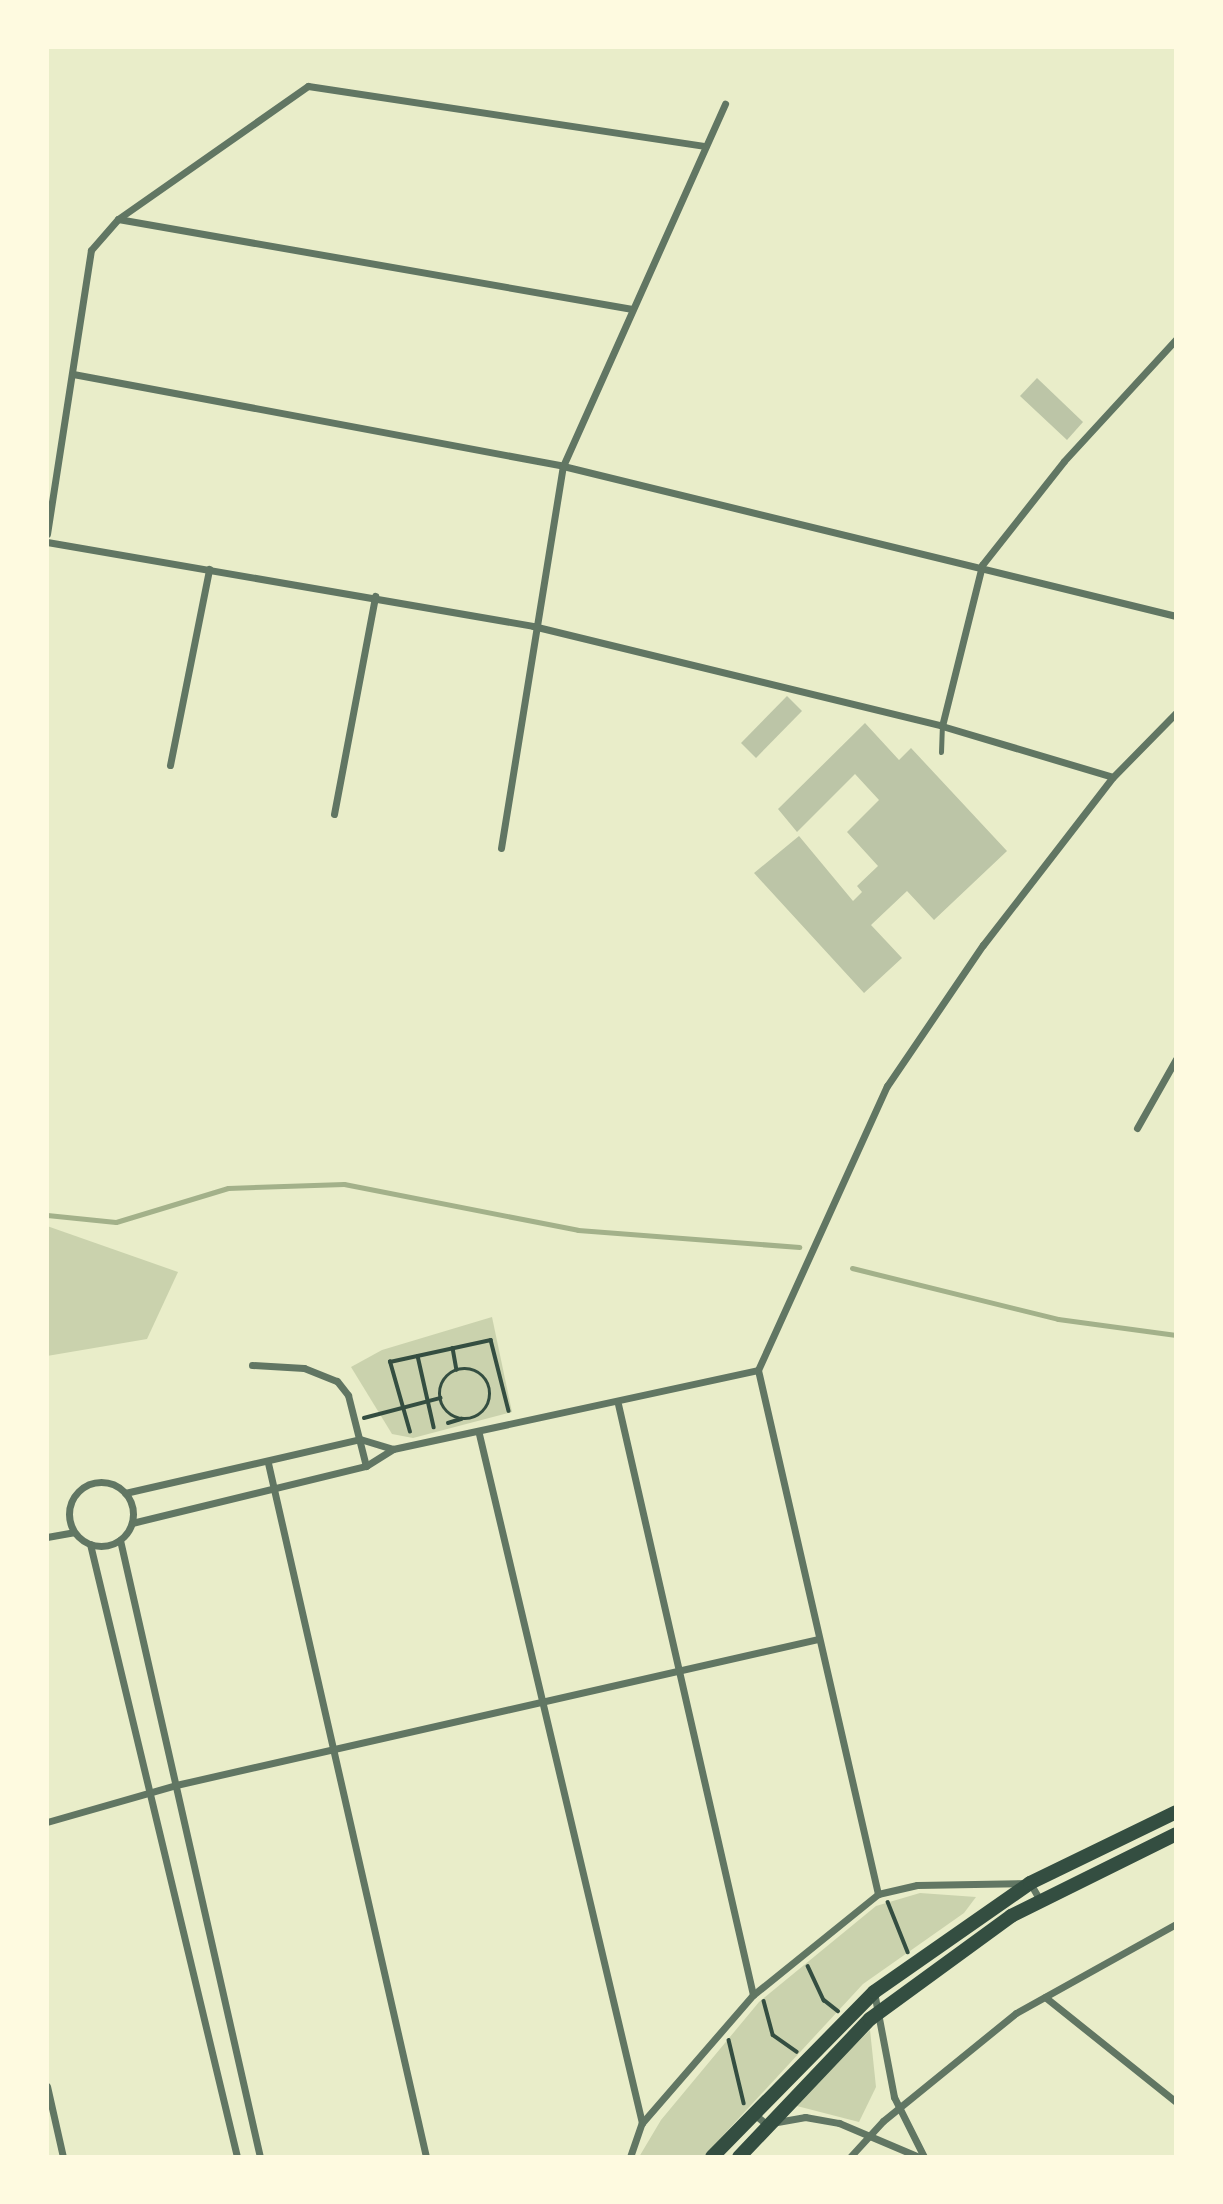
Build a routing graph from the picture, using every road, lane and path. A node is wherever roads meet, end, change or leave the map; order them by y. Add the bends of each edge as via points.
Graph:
1 (725, 104) dead end
2 (706, 146) junction
3 (118, 219) junction
4 (632, 309) junction
5 (1176, 339) edge
6 (73, 374) junction
7 (563, 466) junction
8 (47, 534) edge
9 (47, 542) edge
10 (982, 565) junction
11 (209, 569) junction
12 (375, 596) junction
13 (1176, 615) edge
14 (533, 626) junction
15 (1176, 713) edge
16 (942, 726) junction
17 (942, 752) dead end
18 (170, 765) dead end
19 (1113, 777) junction
20 (334, 814) dead end
21 (501, 848) dead end
22 (1176, 1059) edge
23 (1138, 1128) dead end
24 (453, 1348) junction
25 (418, 1356) junction
26 (252, 1365) dead end
27 (457, 1370) junction
28 (758, 1370) junction
29 (440, 1398) junction
30 (428, 1402) junction
31 (618, 1404) junction
32 (401, 1409) junction
33 (461, 1419) junction
34 (355, 1421) junction
35 (434, 1427) junction
36 (513, 1427) junction
37 (479, 1434) junction
38 (360, 1439) junction
39 (393, 1449) junction
40 (268, 1463) junction
41 (366, 1466) junction
42 (275, 1489) junction
43 (125, 1493) junction
44 (132, 1523) junction
45 (74, 1532) junction
46 (47, 1537) edge
47 (120, 1540) junction
48 (90, 1545) junction
49 (818, 1639) junction
50 (677, 1675) junction
51 (548, 1704) junction
52 (335, 1754) junction
53 (176, 1785) junction
54 (145, 1794) junction
55 (1176, 1812) edge
56 (47, 1822) edge
57 (1176, 1834) edge
58 (1030, 1883) junction
59 (887, 1891) junction
60 (878, 1894) junction
61 (1040, 1900) junction
62 (1176, 1924) edge
63 (805, 1951) junction
64 (915, 1963) junction
65 (765, 1985) junction
66 (874, 1992) junction
67 (753, 1995) junction
68 (1045, 1997) junction
69 (880, 2012) junction
70 (845, 2016) junction
71 (727, 2024) junction
72 (806, 2056) junction
73 (47, 2086) edge
74 (1176, 2102) edge
75 (898, 2110) junction
76 (752, 2112) junction
77 (642, 2123) junction
78 (766, 2124) junction
79 (869, 2135) junction
80 (63, 2157) edge
81 (237, 2157) edge
82 (260, 2157) edge
83 (426, 2157) edge
84 (630, 2157) edge
85 (712, 2157) edge
86 (739, 2157) edge
87 (850, 2157) edge
88 (921, 2157) edge

1 - 2 street
2 - 3 street via 319,84 290,97
2 - 4 street
3 - 4 street
3 - 6 street via 91,250
4 - 7 street
5 - 10 street via 1065,461
6 - 7 street
6 - 8 street
7 - 10 street
7 - 14 street
9 - 11 street
10 - 13 street
10 - 16 street
11 - 12 street
11 - 18 street
12 - 14 street
12 - 20 street
14 - 16 street
14 - 21 street
15 - 19 street
16 - 17 lane
16 - 19 street
19 - 28 street via 983,945 887,1086 818,1229
22 - 23 street
24 - 25 path
24 - 27 path
24 - 36 path via 491,1340
25 - 30 path
25 - 32 path via 390,1362
26 - 34 street via 304,1368 337,1381
27 - 29 path via 446,1378
27 - 33 path via 476,1372 490,1391 481,1414
28 - 31 street
28 - 49 street
29 - 30 path
29 - 33 path via 450,1415
30 - 32 path
30 - 35 path
31 - 36 street
31 - 50 street
32 - 34 path
32 - 35 path via 409,1432
33 - 35 path
34 - 38 street
36 - 37 street
37 - 39 street
37 - 51 street
38 - 39 street
38 - 40 street
38 - 41 street
39 - 41 street
40 - 42 street
40 - 43 street
41 - 42 street
42 - 44 street
42 - 52 street
43 - 44 street
43 - 45 street via 106,1483 85,1486 69,1512
44 - 47 street
45 - 46 street
45 - 48 street
47 - 48 street
47 - 53 street
48 - 54 street
49 - 50 street
49 - 60 street
50 - 51 street
50 - 67 street
51 - 52 street
51 - 77 street
52 - 53 street
52 - 83 street
53 - 54 street
53 - 82 street
54 - 56 street
54 - 81 street
55 - 58 main road
57 - 61 main road
58 - 59 street
58 - 61 street
58 - 64 main road
59 - 60 street
59 - 64 path via 889,1916
60 - 63 street
61 - 69 main road
62 - 68 street
63 - 65 street
63 - 70 path via 811,1980
64 - 66 main road
65 - 67 street
65 - 72 path via 766,2024 786,2046
66 - 69 street
66 - 70 main road
67 - 71 street
68 - 74 street
68 - 75 street via 1016,2013
69 - 75 street
69 - 78 main road
70 - 72 main road
71 - 76 path via 739,2099
71 - 77 street
72 - 76 main road
73 - 80 street
75 - 79 street
75 - 88 street
76 - 78 street
76 - 85 main road
77 - 84 street
78 - 79 street via 805,2117
78 - 86 main road
79 - 87 street
79 - 88 street

